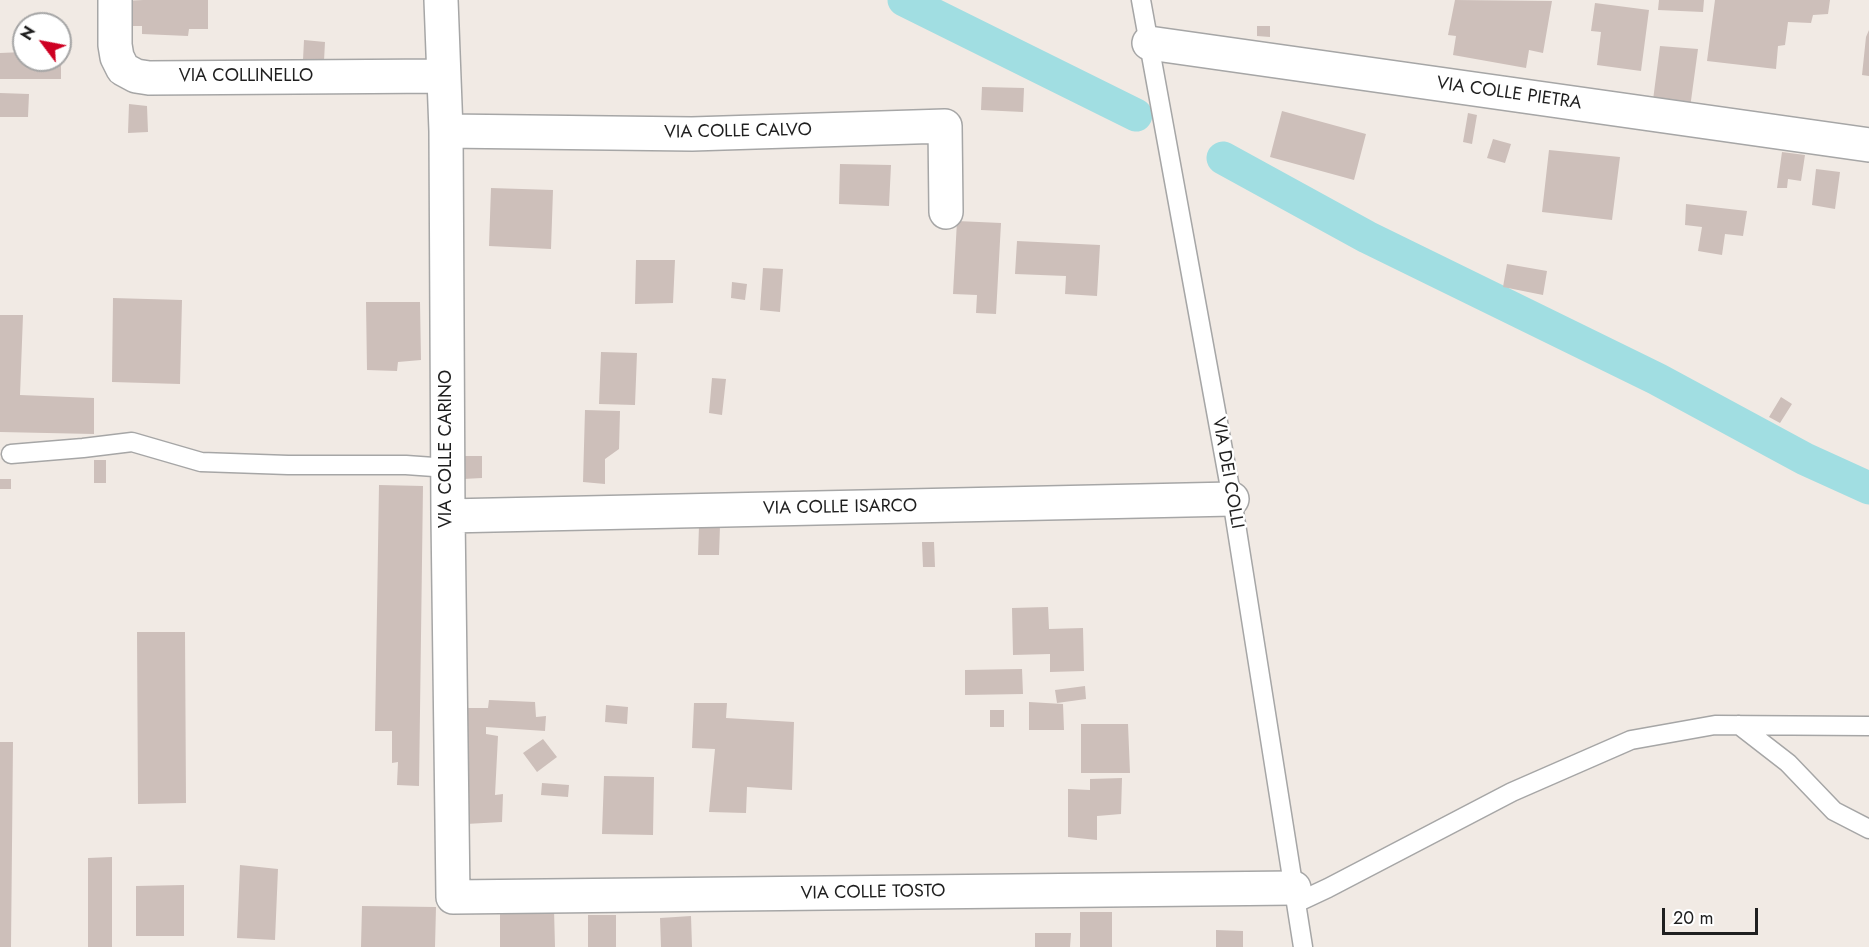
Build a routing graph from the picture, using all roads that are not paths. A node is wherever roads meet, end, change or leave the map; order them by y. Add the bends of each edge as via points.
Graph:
1 (115, 0) edge
2 (441, 0) edge
3 (1142, 0) edge
4 (1149, 43) junction
5 (443, 76) junction
6 (446, 131) junction
7 (1869, 145) edge
8 (946, 212) dead end
9 (11, 454) dead end
10 (448, 468) junction
11 (1232, 499) junction
12 (447, 516) junction
13 (1738, 725) junction
14 (1869, 726) edge
15 (1869, 829) edge
16 (1295, 895) junction
17 (453, 897) joint
18 (1303, 947) edge

1 - 5 street, VIA COLLINELLO via 117,57 123,69 136,76
2 - 5 street, VIA COLLE CARINO
3 - 4 lane, VIA DEI COLLI
4 - 7 street, VIA COLLE PIETRA
4 - 11 lane, VIA DEI COLLI
5 - 6 street, VIA COLLE CARINO
6 - 8 street, VIA COLLE CALVO via 692,134 945,126
6 - 10 street, VIA COLLE CARINO
9 - 10 lane via 132,442 201,462
10 - 12 street, VIA COLLE CARINO
11 - 12 street, VIA COLLE ISARCO
11 - 16 lane, VIA DEI COLLI
12 - 17 street, VIA COLLE CARINO
13 - 14 lane
13 - 15 lane via 1788,763 1834,811
13 - 16 lane via 1715,725 1631,740 1512,792 1338,883
16 - 17 street, VIA COLLE TOSTO
16 - 18 lane, VIA DEI COLLI

